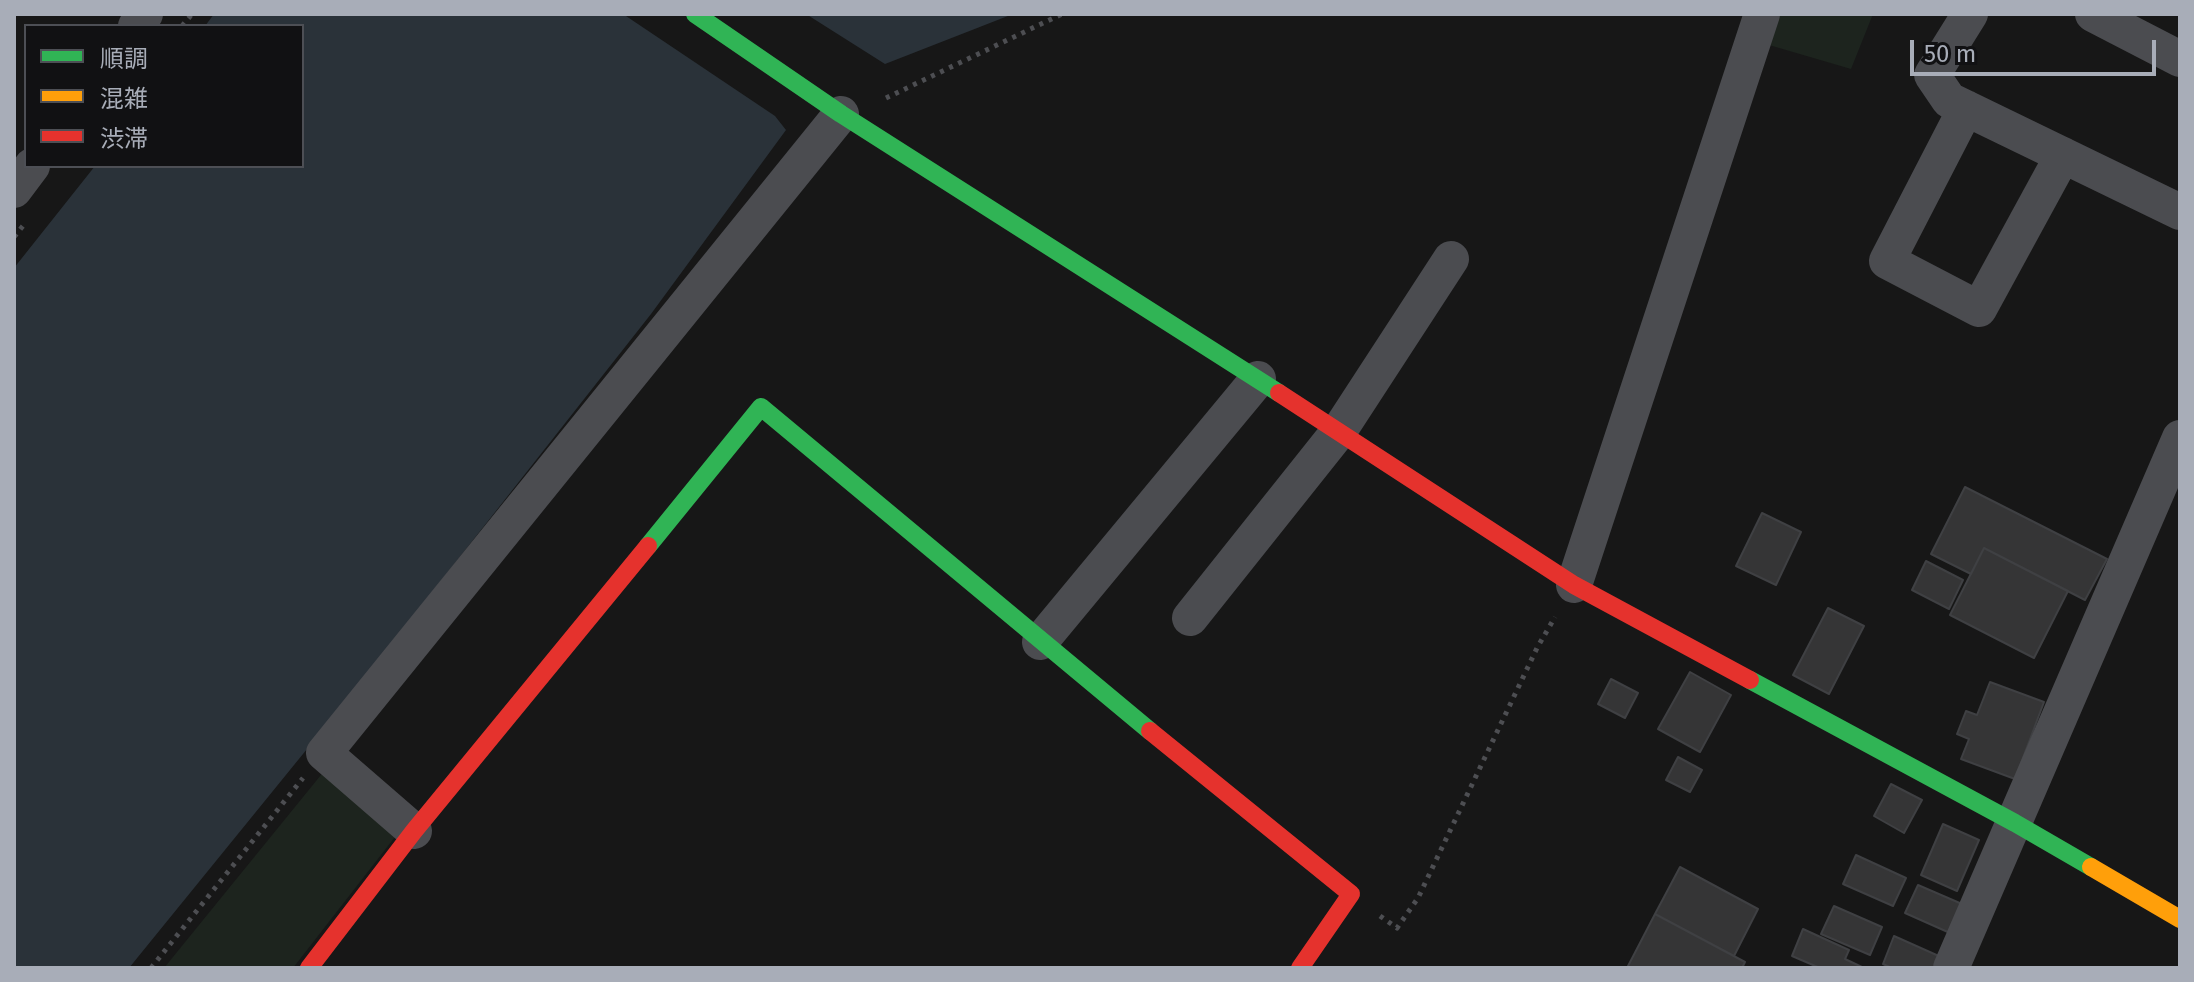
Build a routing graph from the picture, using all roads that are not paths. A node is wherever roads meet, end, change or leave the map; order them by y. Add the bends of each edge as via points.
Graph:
1 (695, 14) edge
2 (1762, 14) edge
3 (1970, 14) edge
4 (2093, 14) edge
5 (2180, 59) edge
6 (858, 108) junction
7 (1966, 108) junction
8 (2063, 155) junction
9 (30, 168) edge
10 (14, 190) edge
11 (2180, 212) edge
12 (1451, 259) dead end
13 (1258, 379) junction
14 (1339, 431) junction
15 (2180, 438) edge
16 (1574, 585) junction
17 (1190, 618) dead end
18 (1040, 642) junction
19 (2015, 823) junction
20 (414, 831) junction
21 (2180, 919) edge
22 (309, 968) edge
23 (1300, 968) edge
24 (1951, 968) edge

1 - 6 street
2 - 16 street
3 - 7 street via 1932,75 1949,100
4 - 5 street
6 - 13 street
6 - 20 street via 324,753
7 - 8 street
7 - 8 street via 1887,261 1979,309
8 - 11 street
9 - 10 street
12 - 14 street
13 - 14 street
13 - 18 street
14 - 16 street
14 - 17 street
15 - 19 street
16 - 19 street
18 - 20 street via 761,407
18 - 23 street via 1351,894
19 - 21 street
19 - 24 street
20 - 22 street

